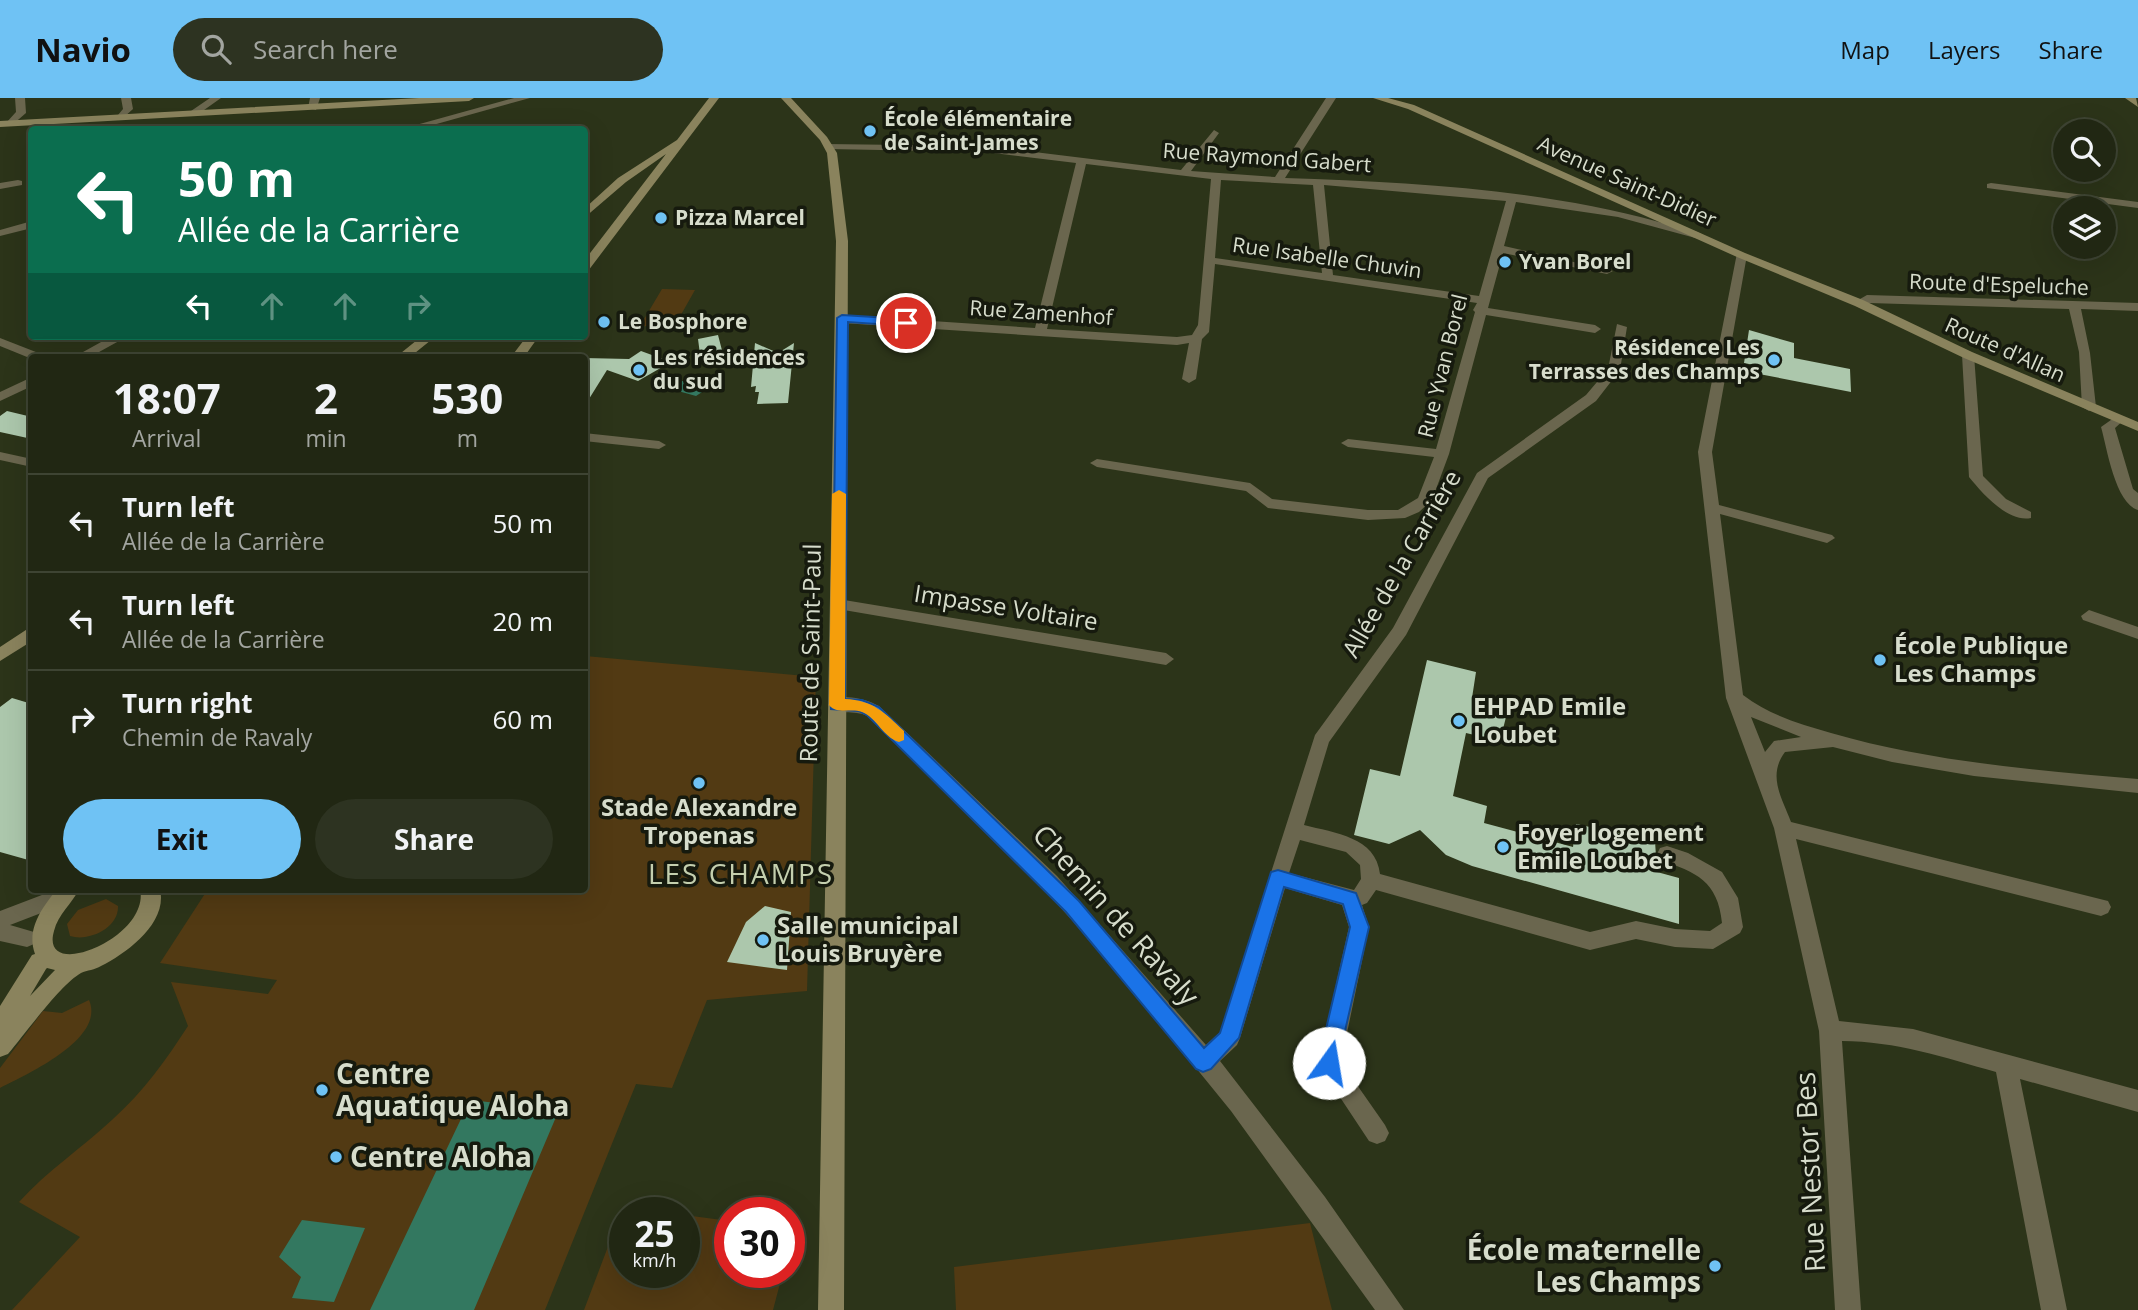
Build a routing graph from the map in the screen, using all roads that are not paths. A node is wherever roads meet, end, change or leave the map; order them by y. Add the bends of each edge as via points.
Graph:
1 (20, 98) edge
2 (126, 98) edge
3 (216, 98) edge
4 (469, 98) edge
5 (525, 98) edge
6 (714, 98) edge
7 (789, 98) edge
8 (1331, 98) edge
9 (1378, 98) edge
10 (2130, 98) edge
11 (398, 101) edge
12 (314, 103) edge
13 (2138, 104) edge
14 (194, 113) junction
15 (123, 115) junction
16 (5, 123) edge
17 (417, 126) edge
18 (1214, 133) dead end
19 (683, 140) junction
20 (828, 146) junction
21 (1082, 159) junction
22 (1184, 173) junction
23 (1216, 177) junction
24 (1278, 181) junction
25 (1318, 182) junction
26 (18, 183) dead end
27 (0, 186) edge
28 (1991, 186) dead end
29 (1512, 198) junction
30 (2138, 205) edge
31 (588, 211) edge
32 (1619, 214) junction
33 (1655, 216) junction
34 (28, 225) edge
35 (0, 233) edge
36 (1699, 236) junction
37 (1497, 248) junction
38 (1741, 255) junction
39 (1208, 260) junction
40 (588, 264) edge
41 (1607, 271) dead end
42 (1328, 278) junction
43 (1860, 303) junction
44 (1481, 305) junction
45 (2075, 307) junction
46 (2138, 307) edge
47 (842, 318) junction
48 (1621, 327) dead end
49 (1595, 329) dead end
50 (1040, 331) junction
51 (1196, 338) junction
52 (114, 340) edge
53 (425, 340) edge
54 (530, 340) edge
55 (0, 342) edge
56 (30, 354) edge
57 (86, 354) edge
58 (406, 354) edge
59 (519, 354) edge
60 (1968, 355) junction
61 (1189, 379) dead end
62 (28, 383) edge
63 (0, 397) edge
64 (2090, 407) junction
65 (2118, 419) junction
66 (2138, 428) edge
67 (588, 437) edge
68 (1348, 443) dead end
69 (659, 445) dead end
70 (1442, 453) junction
71 (0, 456) edge
72 (28, 462) edge
73 (1097, 463) dead end
74 (2138, 505) edge
75 (1713, 508) junction
76 (2026, 515) dead end
77 (1827, 538) dead end
78 (838, 604) junction
79 (2089, 616) dead end
80 (2138, 633) edge
81 (28, 635) edge
82 (0, 655) edge
83 (1166, 659) dead end
84 (1735, 698) junction
85 (837, 705) junction
86 (1834, 741) junction
87 (1767, 786) junction
88 (2138, 786) edge
89 (1784, 828) junction
90 (1293, 830) junction
91 (1667, 854) dead end
92 (1278, 878) junction
93 (1371, 880) junction
94 (150, 893) edge
95 (62, 894) edge
96 (1350, 899) junction
97 (2101, 907) dead end
98 (0, 920) edge
99 (0, 932) edge
100 (27, 938) junction
101 (39, 962) junction
102 (75, 965) junction
103 (0, 1025) edge
104 (1830, 1031) junction
105 (0, 1047) edge
106 (1203, 1062) junction
107 (2006, 1066) junction
108 (2138, 1101) edge
109 (1377, 1133) dead end
110 (831, 1310) edge
111 (1391, 1310) edge
112 (1848, 1310) edge
113 (2054, 1310) edge

1 - 16 street via 21,113
2 - 15 street via 128,109
3 - 14 street
4 - 11 street
5 - 17 street
6 - 19 street
7 - 20 street, Route de Saint-Paul
8 - 24 street
9 - 33 street, Avenue Saint-Didier via 1411,107
10 - 13 street
11 - 12 street
12 - 14 street
14 - 15 street
15 - 16 street
18 - 22 street
19 - 31 street via 622,180
19 - 40 street
20 - 21 street, Rue Raymond Gabert via 985,149
20 - 47 street, Route de Saint-Paul via 834,162 842,241
21 - 22 street, Rue Raymond Gabert
21 - 50 street
22 - 23 street, Rue Raymond Gabert
23 - 24 street, Rue Raymond Gabert
23 - 39 street
24 - 25 street, Rue Raymond Gabert
25 - 29 street, Rue Raymond Gabert
25 - 42 street
26 - 27 street
28 - 30 street
29 - 32 street, Rue Raymond Gabert
29 - 37 street, Rue Yvan Borel
32 - 33 street
32 - 36 street, Rue Raymond Gabert
33 - 36 street, Avenue Saint-Didier
34 - 35 street
36 - 38 street, Avenue Saint-Didier
37 - 41 street
37 - 44 street, Rue Yvan Borel
38 - 43 street, Avenue Saint-Didier
38 - 75 street, Rue Nestor Bes via 1705,452
39 - 42 street, Rue Isabelle Chuvin
39 - 51 street via 1203,332
42 - 44 street, Rue Isabelle Chuvin
43 - 45 street, Route d'Espeluche via 1867,299
43 - 60 street, Route d'Allan
44 - 49 street, Rue Isabelle Chuvin
44 - 70 street, Rue Yvan Borel
45 - 46 street, Route d'Espeluche
45 - 64 street
47 - 50 street, Rue Zamenhof
47 - 78 street, Route de Saint-Paul
48 - 90 street, Allée de la Carrière via 1614,370 1591,398 1482,476 1399,631 1321,740
50 - 51 street, Rue Zamenhof via 1177,341
51 - 61 street
52 - 57 street
53 - 58 street
54 - 59 street
55 - 56 street
60 - 64 street, Route d'Allan
60 - 76 street via 1976,478 2001,502
62 - 63 street
64 - 65 street, Route d'Allan
65 - 66 street, Route d'Allan
65 - 74 street via 2108,427 2126,491
67 - 69 street
68 - 70 street, Rue Yvan Borel
70 - 73 street via 1424,500 1399,515 1268,503 1250,487
71 - 72 street
75 - 77 street
75 - 84 street, Rue Nestor Bes
78 - 83 street, Impasse Voltaire
78 - 85 street, Route de Saint-Paul
79 - 80 street
81 - 82 street
84 - 86 street via 1774,722
84 - 87 street, Rue Nestor Bes
85 - 106 street, Chemin de Ravaly via 862,705 873,711 954,788 1073,906
85 - 110 street, Route de Saint-Paul
86 - 87 street via 1780,746 1768,761
86 - 88 street via 1935,766
87 - 89 street, Rue Nestor Bes
89 - 97 street
89 - 104 street, Rue Nestor Bes
90 - 92 street, Allée de la Carrière
90 - 93 street via 1352,846 1369,862
91 - 93 street via 1698,862 1724,889 1733,927 1713,940 1675,939 1636,930 1590,941
92 - 96 street
92 - 106 street, Allée de la Carrière via 1229,1038
93 - 96 street via 1360,897
94 - 102 street via 150,907 131,936
95 - 98 street
95 - 100 street via 41,912
96 - 109 street via 1359,927 1329,1063
99 - 100 street
100 - 101 street via 27,950
101 - 102 street
101 - 103 street
102 - 105 street
104 - 107 street via 1913,1040
104 - 112 street, Rue Nestor Bes
106 - 111 street, Chemin de Ravaly via 1311,1194
107 - 108 street
107 - 113 street

